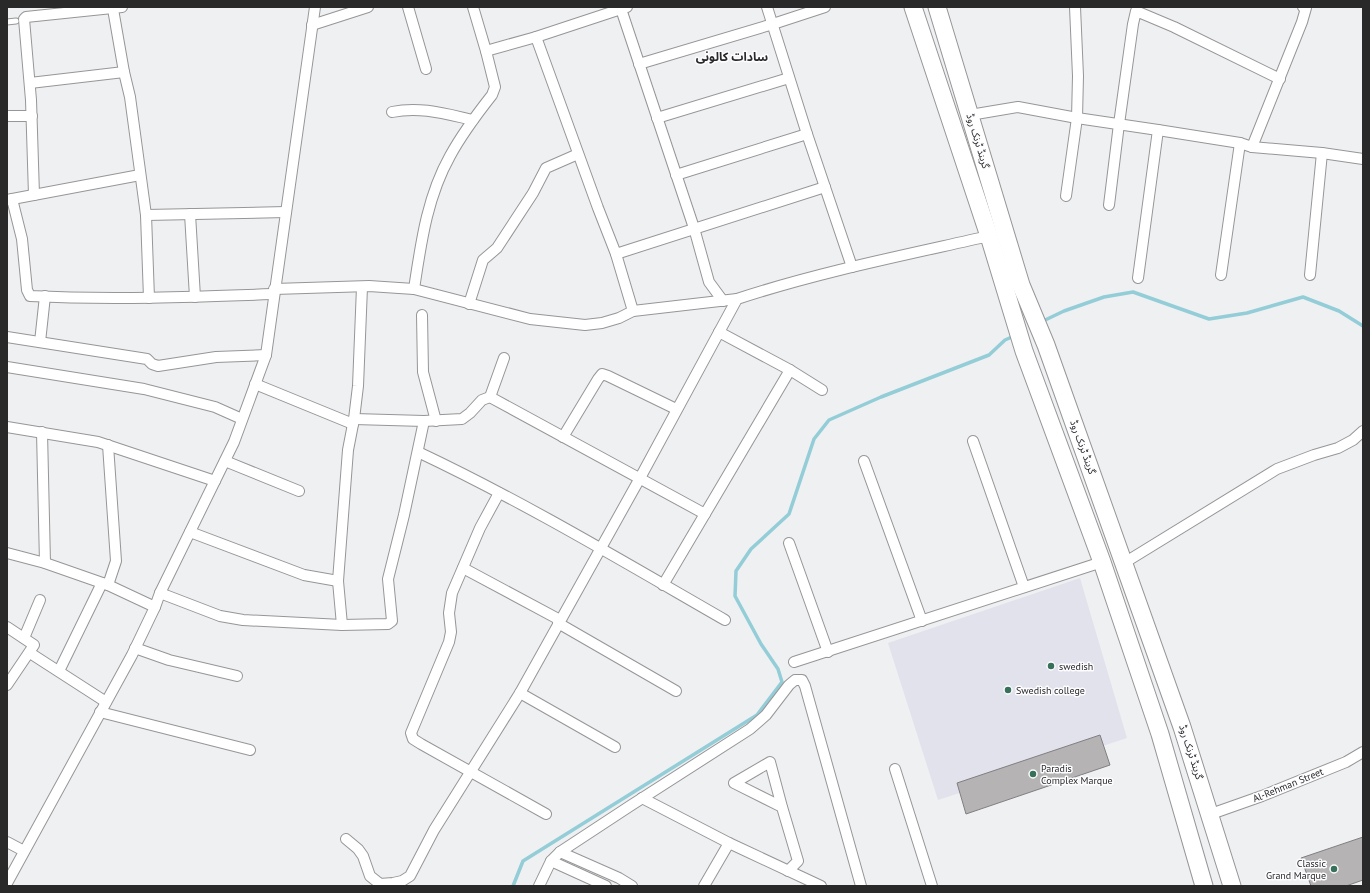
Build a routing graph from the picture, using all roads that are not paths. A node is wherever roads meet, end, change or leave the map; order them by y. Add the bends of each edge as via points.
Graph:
1 (315, 7) edge
2 (368, 7) edge
3 (408, 7) edge
4 (473, 7) edge
5 (767, 7) edge
6 (825, 7) edge
7 (913, 7) edge
8 (937, 7) edge
9 (1075, 7) edge
10 (1303, 7) edge
11 (117, 8) edge
12 (624, 8) edge
13 (16, 21) dead end
14 (7, 22) edge
15 (773, 24) junction
16 (312, 25) junction
17 (536, 37) junction
18 (486, 52) junction
19 (639, 64) junction
20 (426, 69) dead end
21 (124, 72) junction
22 (789, 78) junction
23 (1280, 79) junction
24 (30, 83) junction
25 (392, 112) dead end
26 (970, 115) junction
27 (7, 116) edge
28 (32, 116) junction
29 (657, 118) junction
30 (1077, 118) junction
31 (473, 120) junction
32 (1119, 124) junction
33 (1158, 130) junction
34 (807, 134) junction
35 (1240, 143) junction
36 (1252, 147) junction
37 (1322, 153) junction
38 (578, 154) junction
39 (1363, 159) edge
40 (140, 175) junction
41 (676, 175) junction
42 (825, 187) junction
43 (34, 195) junction
44 (1066, 196) dead end
45 (9, 200) edge
46 (1109, 205) dead end
47 (286, 212) junction
48 (190, 214) junction
49 (146, 215) junction
50 (694, 228) junction
51 (990, 236) junction
52 (616, 254) junction
53 (852, 267) junction
54 (1221, 275) dead end
55 (1310, 275) dead end
56 (1138, 278) dead end
57 (362, 287) junction
58 (414, 288) junction
59 (1013, 289) junction
60 (274, 292) junction
61 (45, 296) junction
62 (195, 297) junction
63 (149, 298) junction
64 (737, 300) junction
65 (723, 301) junction
66 (469, 304) junction
67 (633, 311) junction
68 (422, 315) dead end
69 (719, 332) junction
70 (7, 337) edge
71 (40, 342) junction
72 (266, 355) junction
73 (504, 358) dead end
74 (7, 366) edge
75 (790, 370) junction
76 (255, 384) junction
77 (822, 390) dead end
78 (490, 397) junction
79 (676, 409) junction
80 (242, 419) junction
81 (424, 421) junction
82 (436, 421) junction
83 (354, 422) junction
84 (7, 427) edge
85 (1363, 430) edge
86 (42, 432) junction
87 (563, 437) junction
88 (972, 441) dead end
89 (108, 445) junction
90 (418, 452) junction
91 (225, 461) junction
92 (864, 461) dead end
93 (640, 478) junction
94 (215, 481) junction
95 (299, 491) dead end
96 (499, 493) junction
97 (705, 514) junction
98 (190, 532) junction
99 (789, 543) dead end
100 (600, 549) junction
101 (7, 554) edge
102 (1102, 562) junction
103 (45, 563) junction
104 (1124, 563) junction
105 (463, 568) junction
106 (338, 581) junction
107 (105, 584) junction
108 (663, 585) junction
109 (1024, 588) junction
110 (160, 593) junction
111 (40, 600) dead end
112 (155, 607) junction
113 (725, 620) dead end
114 (922, 621) junction
115 (559, 622) junction
116 (342, 625) junction
117 (7, 627) edge
118 (24, 638) junction
119 (135, 648) junction
120 (828, 652) junction
121 (30, 653) junction
122 (794, 662) dead end
123 (59, 671) junction
124 (237, 676) dead end
125 (7, 685) edge
126 (676, 691) dead end
127 (520, 693) junction
128 (106, 702) junction
129 (100, 712) junction
130 (1182, 726) junction
131 (1160, 734) junction
132 (615, 747) dead end
133 (250, 750) dead end
134 (1363, 752) edge
135 (895, 769) dead end
136 (469, 772) junction
137 (642, 798) junction
138 (782, 807) junction
139 (546, 814) dead end
140 (1211, 814) junction
141 (346, 839) dead end
142 (7, 842) edge
143 (729, 843) junction
144 (24, 851) junction
145 (560, 852) junction
146 (551, 861) junction
147 (788, 871) junction
148 (617, 882) edge
149 (7, 883) edge
150 (1201, 884) edge
151 (539, 886) edge
152 (606, 886) edge
153 (632, 886) edge
154 (704, 886) edge
155 (821, 886) edge
156 (861, 886) edge
157 (932, 886) edge
158 (1232, 886) edge

1 - 16 street
2 - 16 street
3 - 20 street
4 - 18 street
5 - 15 street
6 - 15 street
7 - 51 highway, گرینڈ ٹرنک روڈ
8 - 26 highway, گرینڈ ٹرنک روڈ
9 - 30 street
10 - 23 street via 1306,8 1302,22
11 - 21 street
11 - 24 street via 26,17 24,19
12 - 17 street
12 - 19 street
13 - 14 lane
15 - 19 street
15 - 22 street
16 - 47 street
17 - 18 street
17 - 38 street
18 - 31 street via 496,87
19 - 29 street
21 - 24 street
21 - 40 street via 130,97
22 - 29 street
22 - 34 street
23 - 32 street via 1136,11
23 - 36 street
24 - 28 street
25 - 31 street via 418,110
26 - 30 street via 1018,107
26 - 59 highway, گرینڈ ٹرنک روڈ
27 - 28 street
28 - 43 street
29 - 41 street
30 - 32 street
30 - 44 street
31 - 58 street via 450,156 436,185 425,221
32 - 33 street
32 - 46 street
33 - 35 street
33 - 56 street
34 - 41 street
34 - 42 street
35 - 36 street
35 - 54 street
36 - 37 street
37 - 39 street
37 - 55 street
38 - 52 street
38 - 66 street via 546,168 497,248 483,260
40 - 43 street
40 - 49 street
41 - 50 street
42 - 50 street
42 - 53 street
43 - 45 street
45 - 61 street via 22,239 27,290 30,296
47 - 48 street
47 - 60 street
48 - 49 street
48 - 62 street
49 - 63 street
50 - 52 street
50 - 65 street via 709,282
51 - 53 street
51 - 59 highway, گرینڈ ٹرنک روڈ
52 - 67 street
53 - 64 street
57 - 58 street
57 - 60 street
57 - 83 street
58 - 66 street
59 - 102 highway, گرینڈ ٹرنک روڈ via 1024,351
59 - 104 highway, گرینڈ ٹرنک روڈ via 1046,345
60 - 62 street
60 - 72 street
61 - 63 street
61 - 71 street
62 - 63 street
64 - 65 street
64 - 69 street
65 - 67 street
66 - 67 street via 530,319 585,324 602,323
68 - 82 street via 423,372
69 - 75 street
69 - 79 street
70 - 71 street
71 - 72 street via 147,359 158,366 216,357
72 - 76 street
73 - 78 street
74 - 80 street via 144,388 215,407
75 - 77 street
75 - 97 street
76 - 80 street
76 - 83 street
78 - 82 street via 482,400 462,419
78 - 87 street
79 - 87 street via 602,374
79 - 93 street
80 - 91 street
81 - 82 street
81 - 83 street
81 - 90 street
83 - 106 street via 348,450
84 - 86 street
85 - 104 street via 1353,440 1338,448 1277,469
86 - 89 street
86 - 103 street
87 - 93 street
88 - 109 street
89 - 94 street
89 - 107 street via 116,561
90 - 96 street via 466,474
90 - 116 street via 388,579 392,621 388,624
91 - 94 street
91 - 95 street
92 - 114 street
93 - 97 street
93 - 100 street
94 - 98 street
96 - 100 street
96 - 105 street
97 - 108 street
98 - 106 street via 304,575
98 - 110 street
99 - 120 street
100 - 108 street
100 - 115 street
101 - 103 street
102 - 109 street
102 - 131 highway, گرینڈ ٹرنک روڈ
103 - 107 street
104 - 130 highway, گرینڈ ٹرنک روڈ
105 - 115 street
105 - 136 street via 452,593 449,642 411,733 417,742
106 - 116 street
107 - 112 street
107 - 123 street
108 - 113 street
109 - 114 street
110 - 112 street
110 - 116 street via 220,616 243,620
111 - 118 street
112 - 119 street
114 - 120 street
115 - 126 street
115 - 127 street
117 - 118 street
118 - 121 street via 34,645
119 - 124 street via 169,660
119 - 128 street
120 - 122 street
121 - 123 street
121 - 125 street
123 - 128 street
127 - 132 street
127 - 136 street
128 - 129 street
129 - 133 street
129 - 144 street
130 - 131 highway
130 - 140 highway, گرینڈ ٹرنک روڈ
131 - 150 highway, گرینڈ ٹرنک روڈ
134 - 140 street, Al-Rehman Street via 1346,762
135 - 157 street
136 - 139 street
136 - 141 street via 410,876 402,881 380,884 370,876 358,849
137 - 143 street
137 - 145 street
137 - 156 street via 750,729 766,715 794,680 802,680
138 - 138 street via 741,787 734,783 770,762
138 - 147 street via 798,861
140 - 158 highway, گرینڈ ٹرنک روڈ
142 - 144 street
143 - 147 street
143 - 154 street
144 - 149 street
145 - 146 street
145 - 148 street
146 - 151 street
146 - 152 street
147 - 155 street
148 - 153 street

